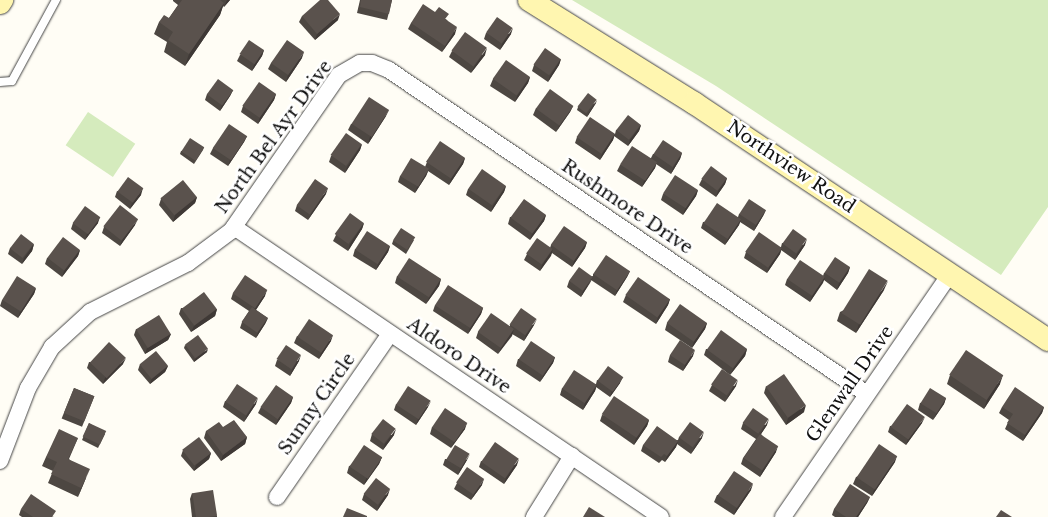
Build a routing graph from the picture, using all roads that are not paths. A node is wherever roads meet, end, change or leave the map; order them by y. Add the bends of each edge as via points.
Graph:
1 (56, 0) edge
2 (528, 0) edge
3 (360, 63) joint
4 (0, 82) edge
5 (234, 228) junction
6 (951, 273) junction
7 (390, 334) junction
8 (1048, 340) edge
9 (867, 394) junction
10 (572, 456) junction
11 (0, 461) edge
12 (277, 497) dead end
13 (534, 517) edge
14 (661, 517) edge
15 (783, 517) edge

1 - 4 lane via 12,81
2 - 6 street, Northview Road via 694,103
3 - 5 street, North Bel Ayr Drive via 339,75
3 - 9 street, Rushmore Drive via 372,63 389,70
5 - 7 street, Aldoro Drive
5 - 11 street, North Bel Ayr Drive via 208,251 90,312 67,330 52,346 32,381
6 - 8 street, Northview Road
6 - 9 street, Glenwall Drive
7 - 10 street, Aldoro Drive
7 - 12 street, Sunny Circle
9 - 15 street, Glenwall Drive
10 - 13 street
10 - 14 street, Aldoro Drive

